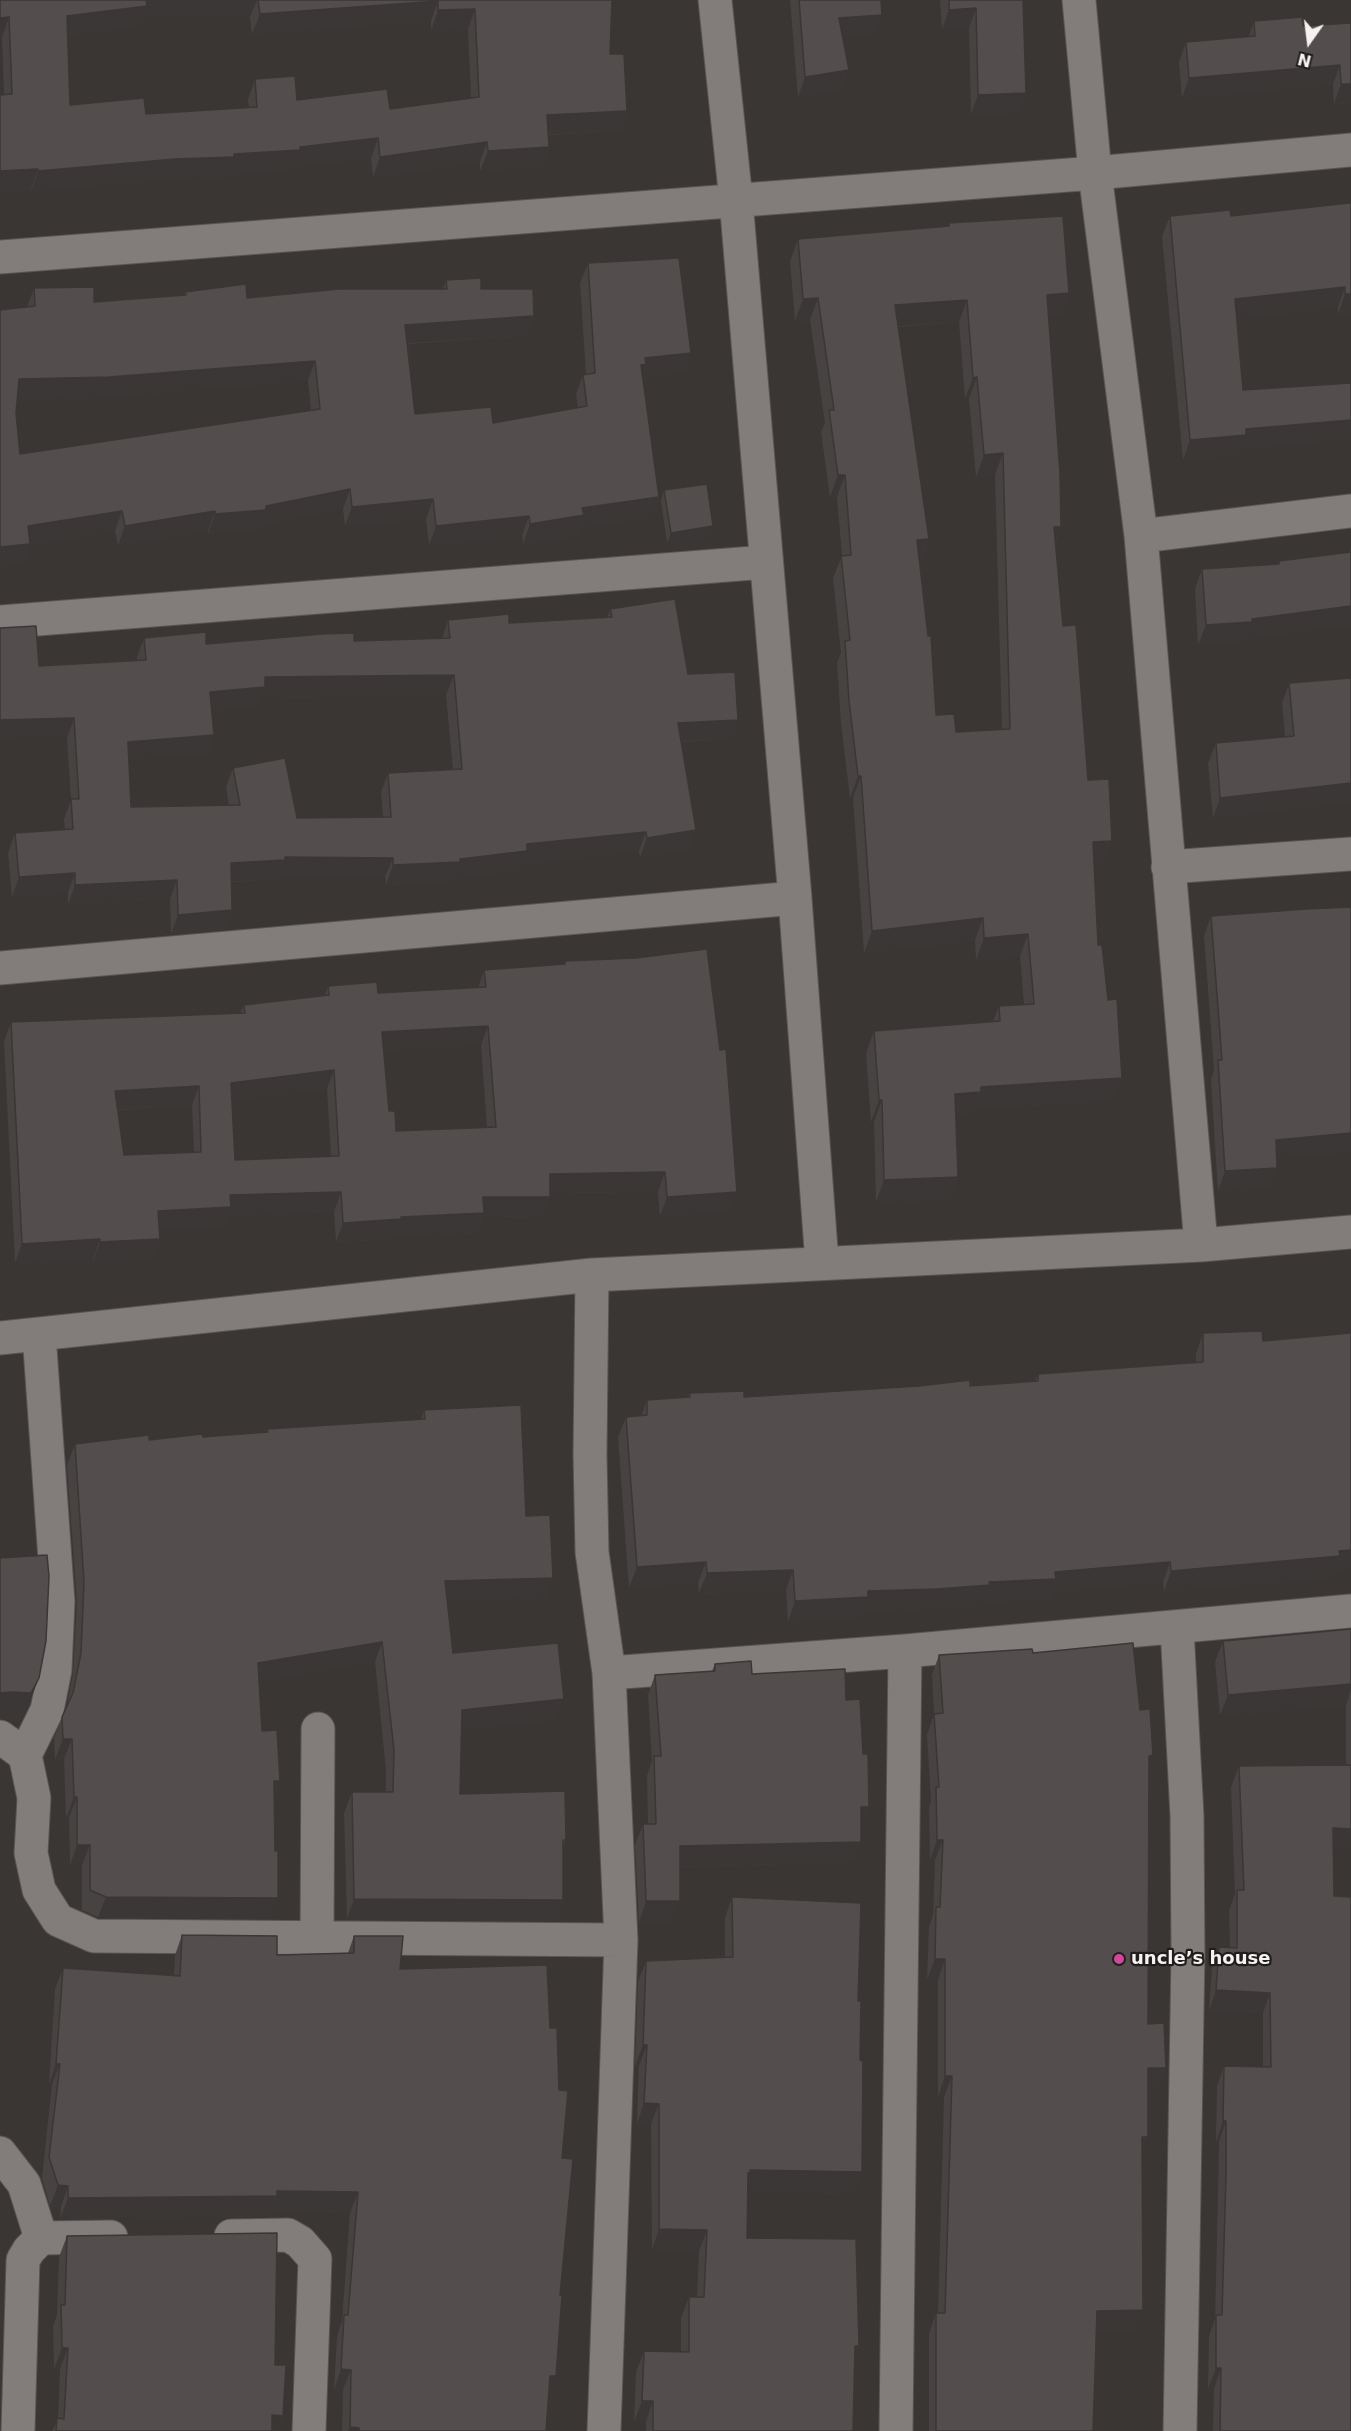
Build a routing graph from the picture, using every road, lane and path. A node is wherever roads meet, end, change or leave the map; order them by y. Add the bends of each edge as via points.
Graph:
1 (716, 0) edge
2 (1079, 0) edge
3 (1351, 150) edge
4 (1095, 173) junction
5 (736, 200) junction
6 (0, 257) edge
7 (1351, 511) edge
8 (1140, 536) junction
9 (766, 562) junction
10 (0, 622) edge
11 (1351, 854) edge
12 (1168, 867) junction
13 (795, 898) junction
14 (0, 968) edge
15 (1351, 1232) edge
16 (1201, 1245) junction
17 (822, 1263) junction
18 (592, 1275) junction
19 (39, 1334) junction
20 (0, 1338) edge
21 (1351, 1611) edge
22 (1177, 1628) junction
23 (905, 1651) junction
24 (609, 1673) junction
25 (318, 1729) dead end
26 (13, 1746) edge
27 (317, 1938) junction
28 (621, 1940) junction
29 (0, 2153) edge
30 (205, 2236) edge
31 (146, 2237) edge
32 (41, 2238) junction
33 (18, 2431) edge
34 (309, 2431) edge
35 (604, 2431) edge
36 (896, 2431) edge
37 (1180, 2431) edge

1 - 5 street
2 - 4 street
3 - 4 street
4 - 5 street
4 - 8 street
5 - 6 street
5 - 9 street
7 - 8 street
8 - 12 street
9 - 10 street
9 - 13 street
11 - 12 street
12 - 16 street
13 - 14 street
13 - 17 street
15 - 16 street
16 - 17 street
17 - 18 street
18 - 19 street
18 - 24 street via 592,1552
19 - 20 street
19 - 26 street via 58,1602 55,1670 47,1710
21 - 22 street
22 - 23 street
22 - 37 street via 1187,1816 1188,1954
23 - 24 street
23 - 36 street
24 - 28 street
25 - 27 street
26 - 27 street via 34,1798 31,1853 39,1890 58,1920 94,1936
27 - 28 street
28 - 35 street
29 - 32 street via 24,2184
30 - 34 street via 288,2235 315,2259
31 - 32 street
32 - 33 street via 23,2260

